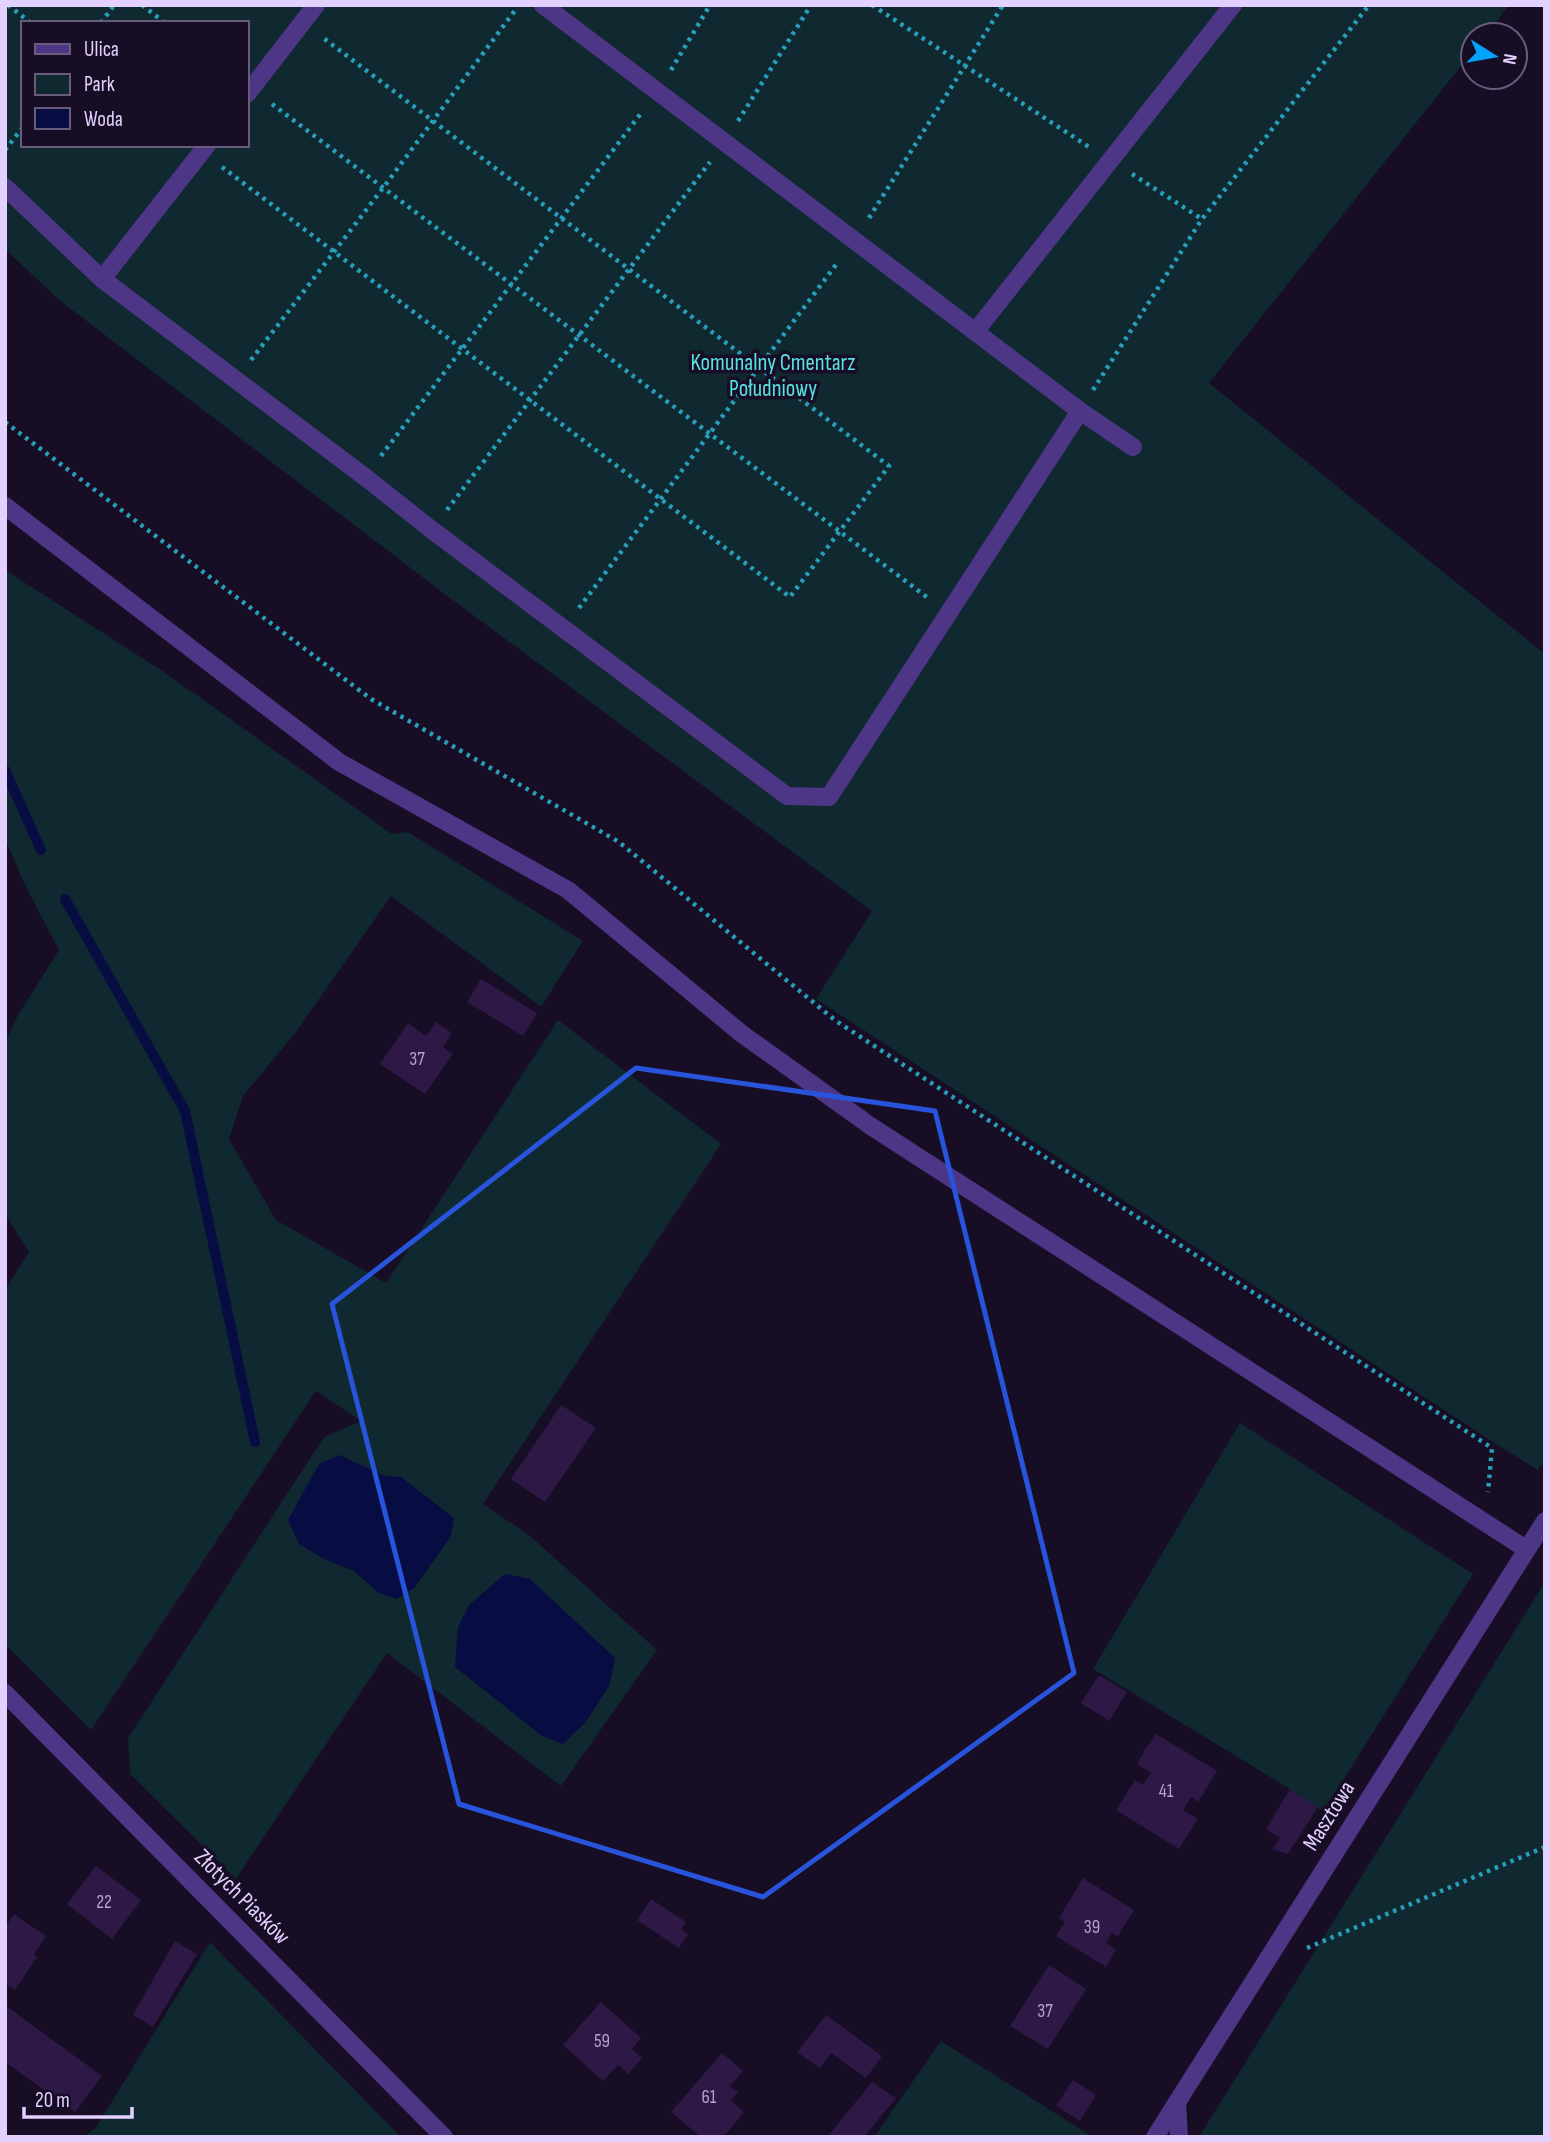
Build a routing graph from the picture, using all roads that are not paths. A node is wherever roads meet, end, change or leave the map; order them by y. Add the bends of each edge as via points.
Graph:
1 (316, 5) edge
2 (543, 5) edge
3 (1233, 5) edge
4 (249, 92) edge
5 (204, 149) edge
6 (5, 187) edge
7 (102, 279) junction
8 (975, 332) junction
9 (1080, 411) junction
10 (1133, 447) dead end
11 (5, 506) edge
12 (1545, 1521) edge
13 (1527, 1549) junction
14 (5, 1693) edge
15 (1177, 2102) junction
16 (444, 2137) edge
17 (1155, 2137) edge
18 (1179, 2137) edge

1 - 4 street
2 - 8 street
3 - 8 street
5 - 7 street
6 - 7 street
7 - 9 street via 787,796 829,797
8 - 9 street
9 - 10 street
11 - 13 street via 339,762 568,890 741,1034 872,1127
12 - 13 street, Masztowa
13 - 15 street, Masztowa
14 - 16 street, Złotych Piasków
15 - 17 street, Masztowa
15 - 18 street

